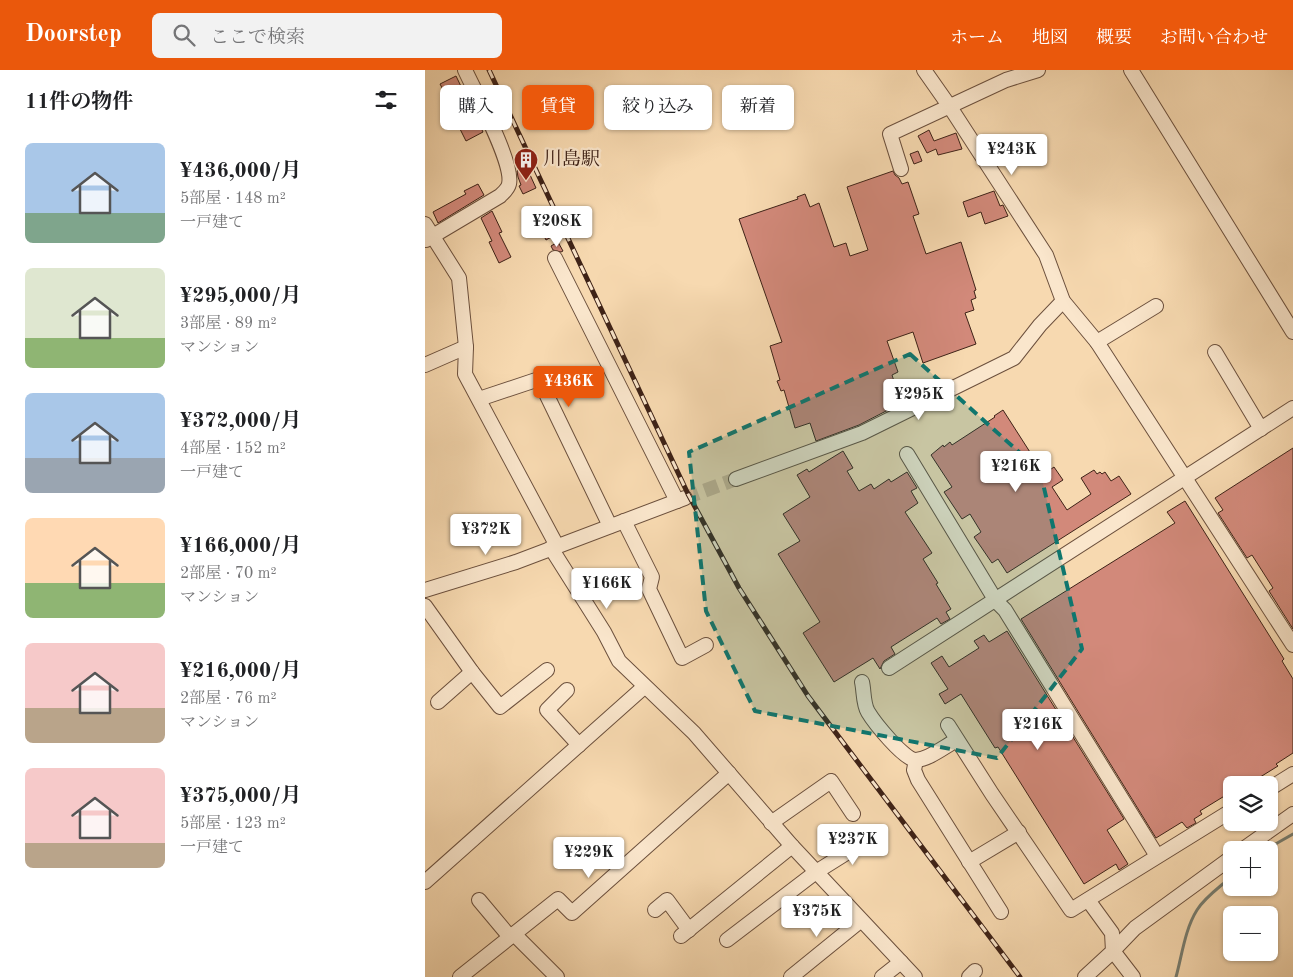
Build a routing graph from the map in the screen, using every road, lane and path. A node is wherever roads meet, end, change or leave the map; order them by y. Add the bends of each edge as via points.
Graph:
1 (465, 70) edge
2 (924, 70) edge
3 (1038, 70) edge
4 (1131, 70) edge
5 (950, 107) junction
6 (901, 169) dead end
7 (425, 224) edge
8 (429, 238) edge
9 (555, 258) dead end
10 (1063, 301) junction
11 (1155, 306) dead end
12 (1293, 332) edge
13 (1097, 342) junction
14 (466, 346) junction
15 (1215, 352) dead end
16 (425, 365) edge
17 (479, 399) junction
18 (1293, 408) edge
19 (1261, 429) junction
20 (907, 454) dead end
21 (1185, 478) junction
22 (736, 479) tunnel mouth
23 (617, 523) junction
24 (554, 547) junction
25 (425, 590) edge
26 (996, 601) junction
27 (425, 606) edge
28 (705, 645) dead end
29 (1293, 645) edge
30 (889, 668) dead end
31 (547, 670) dead end
32 (472, 672) junction
33 (863, 682) dead end
34 (644, 687) junction
35 (567, 690) dead end
36 (438, 702) dead end
37 (948, 725) dead end
38 (957, 740) junction
39 (579, 745) junction
40 (916, 760) junction
41 (729, 774) junction
42 (1293, 774) edge
43 (1278, 783) edge
44 (853, 814) dead end
45 (1293, 814) edge
46 (1223, 817) edge
47 (771, 823) junction
48 (1019, 832) junction
49 (875, 835) dead end
50 (1255, 841) edge
51 (792, 846) junction
52 (1157, 856) junction
53 (969, 862) junction
54 (1223, 864) edge
55 (815, 872) junction
56 (425, 882) edge
57 (479, 900) dead end
58 (1088, 900) junction
59 (655, 910) dead end
60 (1001, 912) dead end
61 (860, 921) junction
62 (512, 936) junction
63 (727, 940) dead end
64 (1113, 951) junction
65 (901, 962) junction
66 (460, 977) edge
67 (557, 977) edge
68 (791, 977) edge
69 (882, 977) edge
70 (915, 977) edge
71 (1085, 977) edge
72 (1133, 977) edge

1 - 8 street via 504,156 509,183 500,196
2 - 5 street
3 - 5 street via 1006,80
4 - 12 street
5 - 6 street via 890,134
5 - 10 street via 1046,255
7 - 8 street
8 - 14 street via 459,278
9 - 23 street via 681,500
10 - 13 street
10 - 22 street via 1014,358 862,433
11 - 13 street
13 - 21 street
14 - 16 street
14 - 17 street via 465,374
15 - 19 street
17 - 23 street via 539,379
17 - 24 street
18 - 19 street
19 - 21 street
20 - 26 street
21 - 26 street
21 - 29 street
23 - 24 street
23 - 28 street via 652,577 649,589 682,658
24 - 25 street
24 - 34 street via 619,661
26 - 30 street
26 - 52 street via 1005,610
27 - 32 street
31 - 32 street via 500,707
32 - 36 street
33 - 40 street via 867,710 900,752
34 - 39 street
34 - 41 street via 694,733
35 - 39 street via 547,710
37 - 38 street
38 - 40 street
38 - 48 street
39 - 56 street
40 - 53 street via 918,780
41 - 47 street
41 - 62 street via 572,913 558,899
42 - 43 street
44 - 47 street via 831,782
45 - 50 street
46 - 52 street
47 - 51 street
48 - 53 street
48 - 58 street via 1071,910
49 - 55 street
51 - 55 street
51 - 59 street via 685,933 667,900
52 - 58 street
53 - 60 street
54 - 64 street via 1135,928
55 - 61 street
55 - 63 street
57 - 62 street
58 - 64 street via 1112,933
61 - 65 street
61 - 68 street
62 - 66 street
62 - 67 street
64 - 71 street
64 - 72 street
65 - 69 street
65 - 70 street

